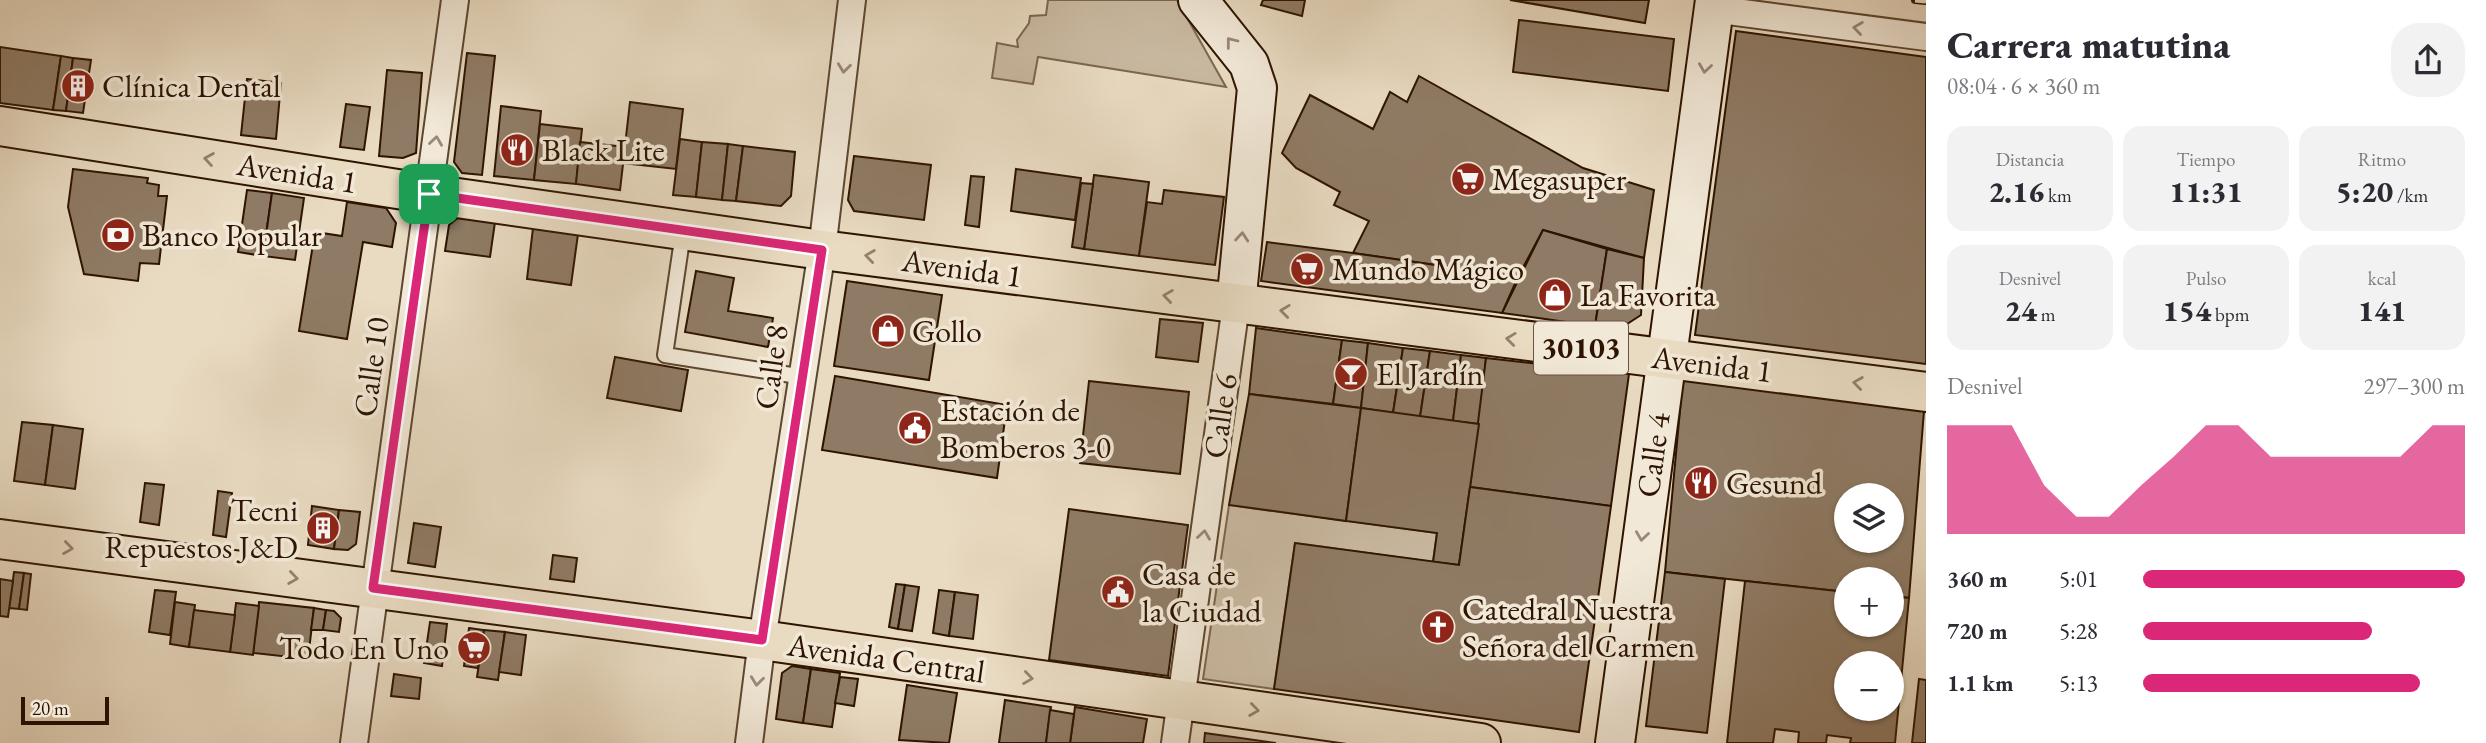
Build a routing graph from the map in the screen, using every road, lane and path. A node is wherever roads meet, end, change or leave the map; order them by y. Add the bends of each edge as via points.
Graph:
1 (455, 0) edge
2 (852, 0) edge
3 (1198, 0) edge
4 (1714, 4) edge
5 (1926, 37) edge
6 (0, 127) edge
7 (429, 194) junction
8 (683, 230) junction
9 (822, 250) junction
10 (1236, 305) junction
11 (1666, 358) junction
12 (804, 377) junction
13 (1926, 392) edge
14 (0, 539) edge
15 (373, 588) junction
16 (762, 640) junction
17 (1181, 700) junction
18 (354, 743) edge
19 (750, 743) edge
20 (1175, 743) edge
21 (1481, 743) edge
22 (1615, 743) edge

7 -> 1 street, Calle 10
2 -> 9 street, Calle 8
10 -> 3 street, Calle 6 via 1256,88 1249,64
5 -> 4 street
4 -> 11 street, Calle 4
7 -> 6 main road, Avenida 1 / 30103
7 - 8 main road, Avenida 1 / 30103
7 - 15 street, Calle 10
8 - 9 main road, Avenida 1 / 30103
8 - 12 lane via 665,355
10 -> 9 main road, Avenida 1 / 30103
9 - 12 street, Calle 8
11 -> 10 main road, Avenida 1 / 30103
17 -> 10 street, Calle 6
13 -> 11 main road, Avenida 1 / 30103
11 -> 22 street, Calle 4
12 - 16 street, Calle 8
14 -> 15 main road, Avenida Central
15 - 16 main road, Avenida Central
15 - 18 street, Calle 10
16 -> 17 main road, Avenida Central
16 -> 19 street, Calle 8
17 - 20 street, Calle 6
17 -> 21 main road, Avenida Central

